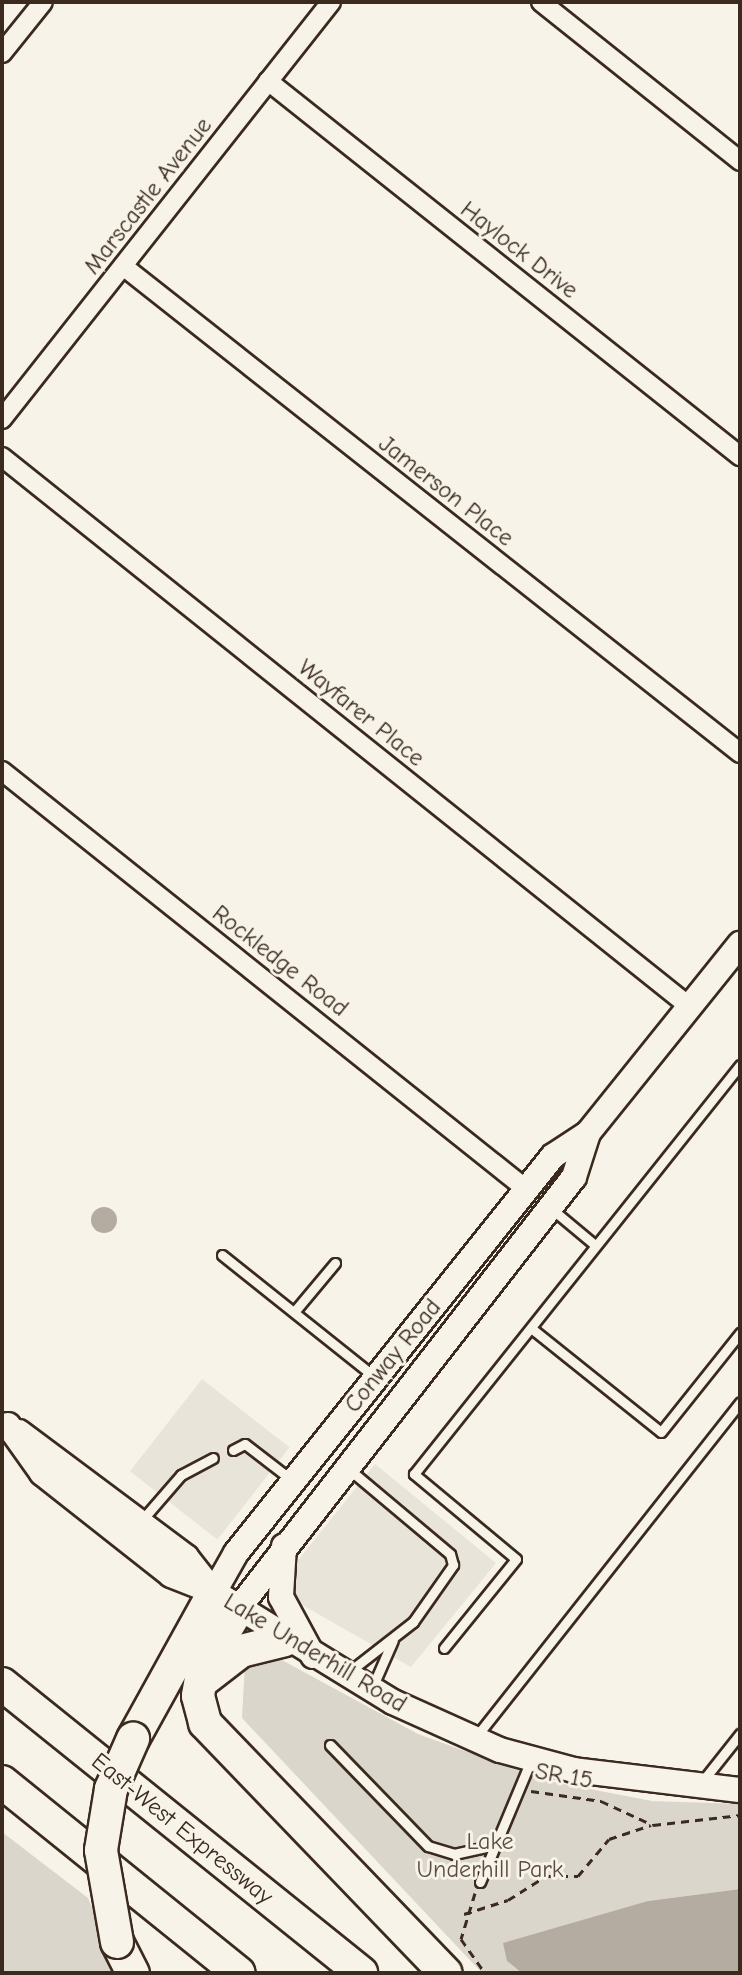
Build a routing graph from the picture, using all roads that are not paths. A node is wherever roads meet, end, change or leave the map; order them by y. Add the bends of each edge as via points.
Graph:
1 (43, 2) edge
2 (331, 2) edge
3 (541, 2) edge
4 (2, 53) edge
5 (268, 81) junction
6 (740, 161) edge
7 (123, 266) junction
8 (2, 419) edge
9 (740, 456) edge
10 (2, 457) edge
11 (740, 753) edge
12 (2, 771) edge
13 (740, 944) edge
14 (690, 1007) junction
15 (740, 1065) edge
16 (588, 1133) junction
17 (526, 1189) junction
18 (550, 1208) junction
19 (595, 1245) junction
20 (222, 1255) dead end
21 (335, 1263) dead end
22 (294, 1312) junction
23 (531, 1328) junction
24 (740, 1333) edge
25 (375, 1377) junction
26 (740, 1402) edge
27 (5, 1423) edge
28 (233, 1450) dead end
29 (213, 1458) dead end
30 (345, 1466) junction
31 (293, 1481) junction
32 (140, 1522) junction
33 (284, 1543) junction
34 (226, 1601) junction
35 (285, 1640) junction
36 (393, 1640) junction
37 (444, 1648) dead end
38 (314, 1659) junction
39 (344, 1676) junction
40 (200, 1683) junction
41 (2, 1684) edge
42 (371, 1691) junction
43 (740, 1734) edge
44 (474, 1739) junction
45 (330, 1745) dead end
46 (531, 1759) junction
47 (2, 1782) edge
48 (696, 1789) junction
49 (740, 1790) edge
50 (495, 1845) junction
51 (480, 1882) road end
52 (133, 1973) edge
53 (239, 1973) edge
54 (361, 1973) edge
55 (446, 1973) edge

1 - 4 street
2 - 5 street, Marscastle Avenue
3 - 6 street
5 - 7 street, Marscastle Avenue
5 - 9 street, Haylock Drive
7 - 8 street, Marscastle Avenue
7 - 11 street, Jamerson Place
10 - 14 street, Wayfarer Place
12 - 17 street, Rockledge Road
13 - 14 main road, Conway Road
14 - 16 main road, Conway Road
15 - 19 lane
16 - 17 main road, Conway Road via 553,1156
16 - 18 main road, Conway Road via 574,1177
17 - 25 main road, Conway Road
18 - 19 lane
18 - 30 main road, Conway Road
19 - 23 lane
20 - 22 lane
21 - 22 lane
22 - 25 lane
23 - 24 lane via 661,1432
23 - 37 lane via 414,1474 516,1559
25 - 31 main road, Conway Road
26 - 44 lane
27 - 32 main road, Lake Underhill Road
27 - 34 main road, Lake Underhill Road via 42,1473 171,1575
28 - 31 lane via 245,1444
29 - 32 lane via 181,1475
30 - 33 main road, Conway Road
30 - 36 lane via 450,1554 453,1565
31 - 34 main road, Conway Road
32 - 34 main road, Lake Underhill Road via 186,1557
33 - 34 main road, Conway Road
33 - 38 main road via 281,1597
34 - 35 main road, Lake Underhill Road / SR 15
34 - 40 highway
34 - 52 highway, bridge via 133,1739 111,1789 101,1850 117,1942
35 - 38 main road, Lake Underhill Road / SR 15
35 - 40 highway via 241,1651
36 - 39 lane
36 - 42 lane
38 - 39 main road, Lake Underhill Road / SR 15
39 - 42 main road, Lake Underhill Road / SR 15
40 - 55 highway via 200,1710 216,1740
41 - 54 highway, East-West Expressway
42 - 44 main road, Lake Underhill Road / SR 15
43 - 48 lane
44 - 46 main road, Lake Underhill Road / SR 15
45 - 50 lane via 428,1846 454,1854
46 - 48 main road, Lake Underhill Road / SR 15
46 - 50 lane
47 - 53 highway
48 - 49 main road, Lake Underhill Road / SR 15
50 - 51 lane

